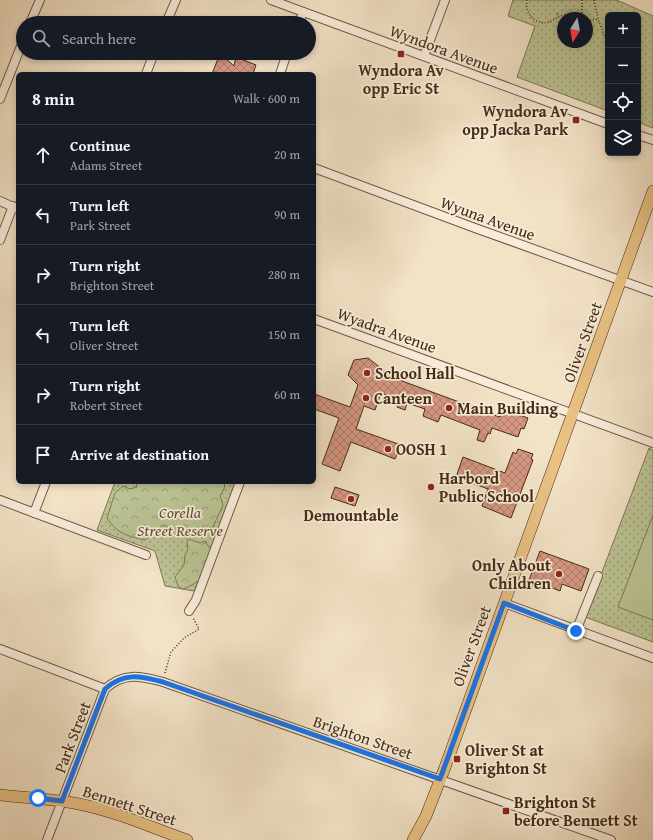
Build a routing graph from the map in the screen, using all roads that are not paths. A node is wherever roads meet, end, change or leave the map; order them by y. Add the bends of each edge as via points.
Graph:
1 (40, 0) edge
2 (176, 0) edge
3 (271, 0) edge
4 (445, 0) edge
5 (303, 12) junction
6 (33, 16) edge
7 (169, 16) edge
8 (302, 16) edge
9 (314, 16) edge
10 (316, 17) edge
11 (424, 56) junction
12 (16, 59) edge
13 (151, 60) edge
14 (285, 60) edge
15 (147, 72) edge
16 (281, 72) edge
17 (0, 99) edge
18 (605, 123) edge
19 (641, 136) edge
20 (653, 140) edge
21 (316, 169) edge
22 (653, 191) edge
23 (0, 201) edge
24 (15, 208) edge
25 (649, 216) edge
26 (0, 240) edge
27 (621, 280) junction
28 (653, 292) edge
29 (316, 319) edge
30 (573, 414) junction
31 (653, 443) edge
32 (45, 484) edge
33 (239, 484) edge
34 (0, 500) edge
35 (34, 513) junction
36 (146, 555) dead end
37 (598, 576) dead end
38 (504, 603) junction
39 (189, 611) road end
40 (576, 631) junction
41 (0, 649) edge
42 (653, 658) edge
43 (105, 689) junction
44 (440, 779) junction
45 (0, 795) edge
46 (62, 801) junction
47 (47, 840) edge
48 (187, 840) edge
49 (413, 840) edge
50 (611, 840) edge

1 - 6 street
2 - 7 street
3 - 5 street, Wyndora Avenue
4 - 11 street
5 - 8 street
5 - 9 street, Wyndora Avenue
10 - 11 street, Wyndora Avenue
11 - 18 street, Wyndora Avenue
12 - 17 street
13 - 15 street
14 - 16 street
19 - 20 street
21 - 27 street, Wyuna Avenue
22 - 25 main road, Oliver Street
23 - 24 street
24 - 26 street
25 - 27 main road, Oliver Street
27 - 28 street, Wyuna Avenue
27 - 30 main road, Oliver Street
29 - 30 street, Wyadra Avenue
30 - 31 street, Wyadra Avenue
30 - 38 main road, Oliver Street
32 - 35 street
33 - 39 street via 196,600
34 - 35 street
35 - 36 street
37 - 40 street
38 - 40 street
38 - 44 main road, Oliver Street
40 - 42 street
41 - 43 street
43 - 44 street, Brighton Street via 120,678 142,677 163,682
43 - 46 street, Park Street
44 - 49 main road, Oliver Street via 426,816
44 - 50 street, Brighton Street
45 - 46 main road, Bennett Street
46 - 47 street, Park Street
46 - 48 main road, Bennett Street via 100,809

